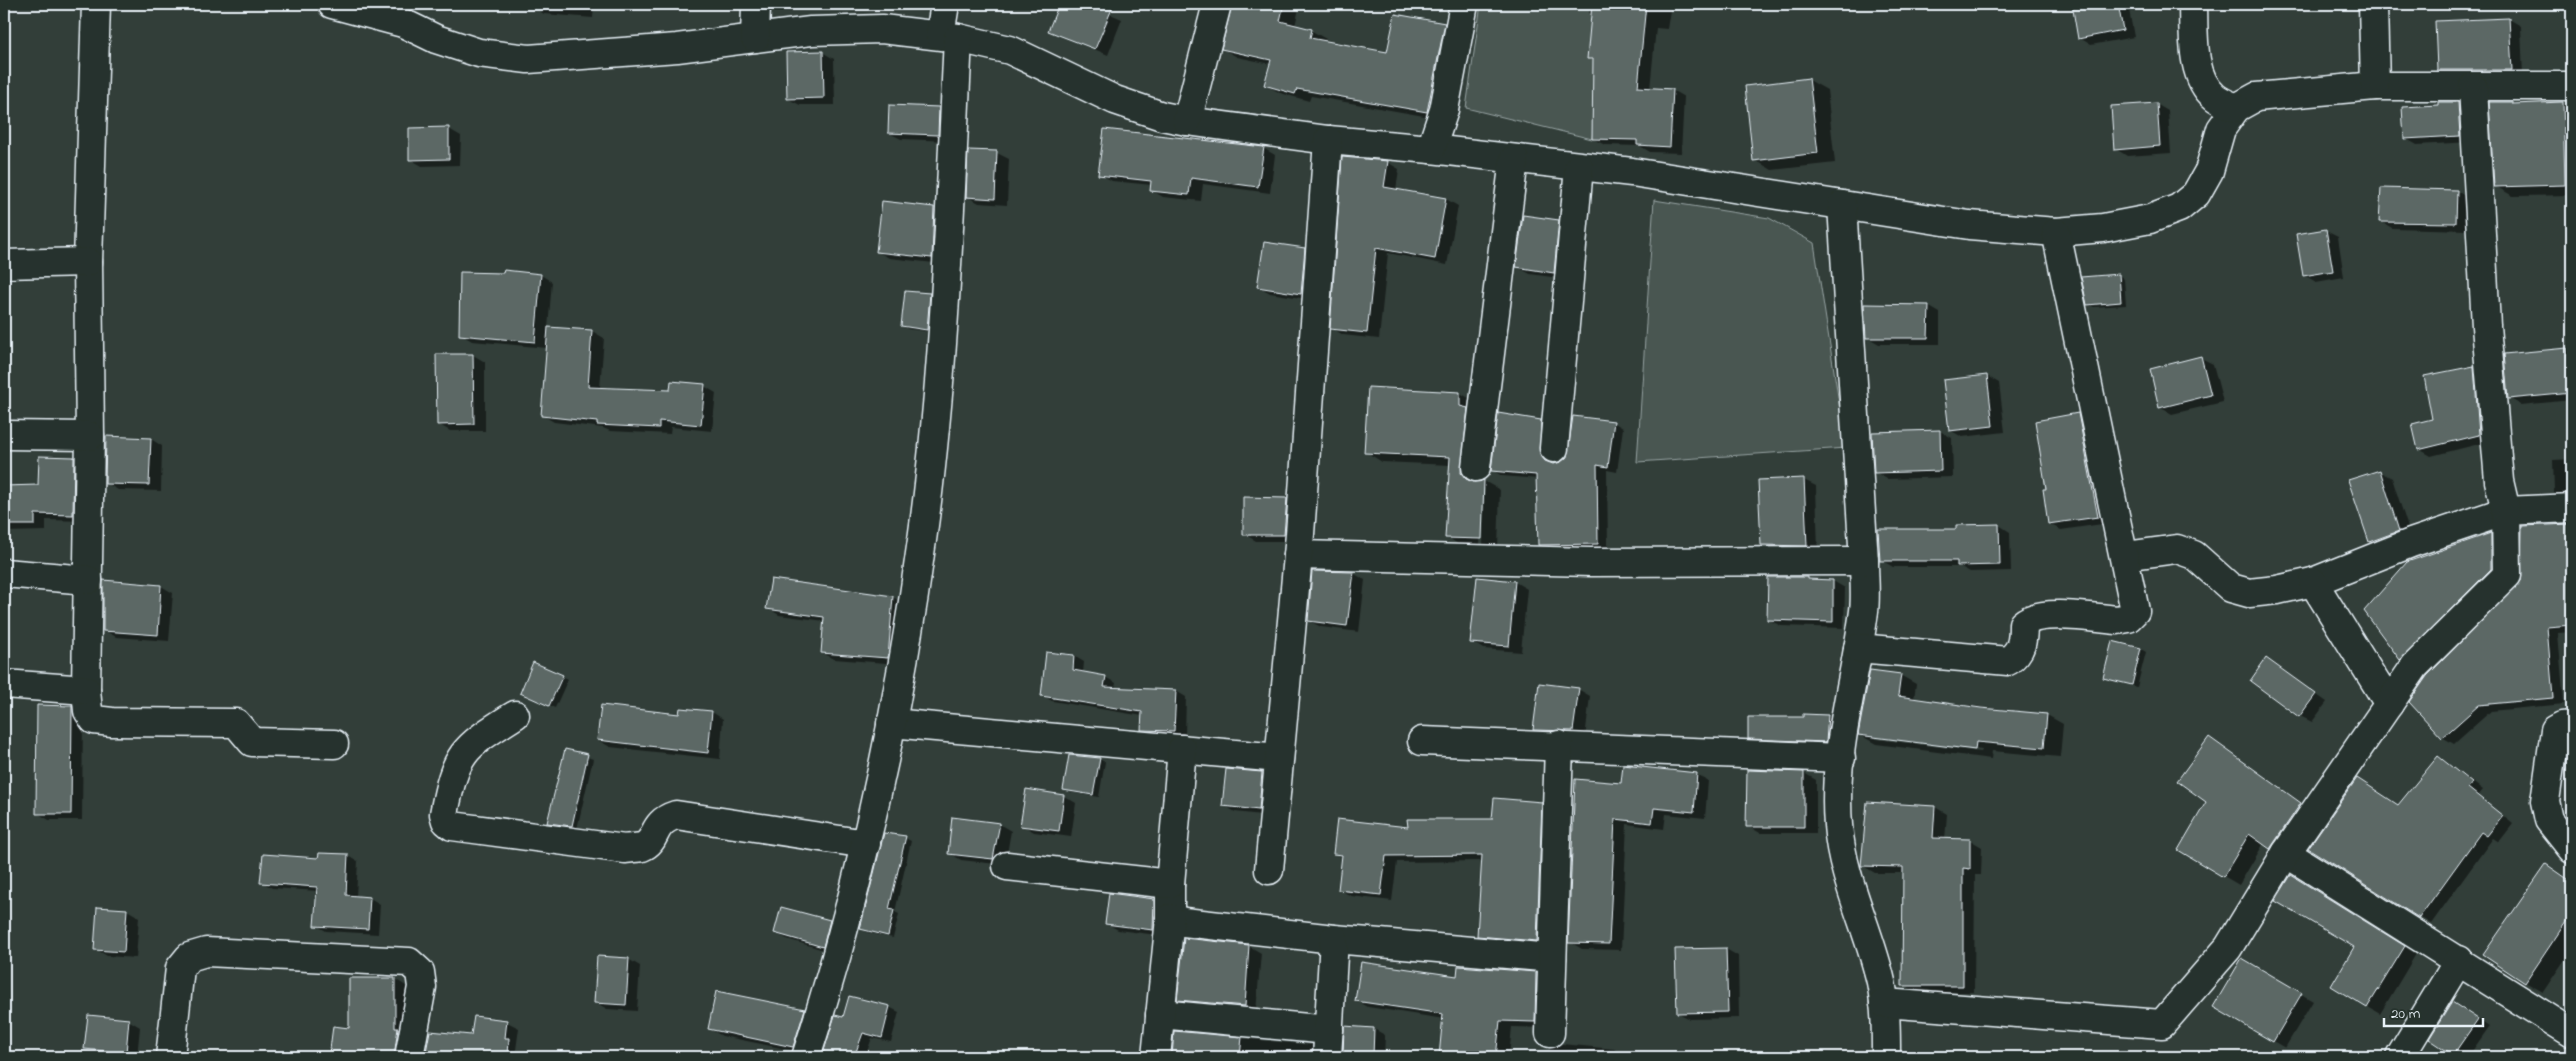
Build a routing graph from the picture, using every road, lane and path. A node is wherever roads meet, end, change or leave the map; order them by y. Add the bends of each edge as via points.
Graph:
1 (96, 4) edge
2 (332, 4) edge
3 (756, 4) edge
4 (944, 4) edge
5 (1217, 4) edge
6 (1464, 4) edge
7 (2192, 4) edge
8 (2373, 4) edge
9 (403, 13) edge
10 (949, 36) junction
11 (755, 38) junction
12 (2375, 86) junction
13 (2572, 86) edge
14 (2473, 87) junction
15 (2236, 108) junction
16 (1187, 121) junction
17 (1328, 140) junction
18 (1431, 149) junction
19 (1514, 159) junction
20 (1579, 167) junction
21 (1842, 205) junction
22 (2056, 232) junction
23 (88, 262) junction
24 (4, 264) edge
25 (4, 435) edge
26 (90, 436) junction
27 (1554, 448) dead end
28 (1476, 467) dead end
29 (2572, 508) edge
30 (2506, 511) junction
31 (1298, 555) junction
32 (2125, 556) junction
33 (1864, 561) junction
34 (4, 573) edge
35 (88, 580) junction
36 (2313, 582) junction
37 (1858, 648) junction
38 (4, 684) edge
39 (86, 690) junction
40 (2389, 704) junction
41 (515, 715) dead end
42 (891, 722) junction
43 (2572, 726) edge
44 (1422, 741) dead end
45 (334, 744) dead end
46 (1559, 745) junction
47 (1182, 749) junction
48 (1279, 758) junction
49 (1841, 758) junction
50 (866, 844) junction
51 (2572, 848) edge
52 (2286, 853) junction
53 (1007, 866) dead end
54 (1269, 870) dead end
55 (1170, 884) junction
56 (1170, 918) junction
57 (1334, 939) junction
58 (1552, 958) junction
59 (2459, 960) junction
60 (1884, 1002) junction
61 (1160, 1014) junction
62 (1329, 1030) junction
63 (1550, 1033) dead end
64 (2572, 1033) edge
65 (170, 1057) edge
66 (409, 1057) edge
67 (806, 1057) edge
68 (1156, 1057) edge
69 (1327, 1057) edge
70 (1886, 1057) edge
71 (2400, 1057) edge

1 - 23 street
2 - 9 street
3 - 11 street
4 - 10 street
5 - 16 street
6 - 18 street via 1444,110
7 - 15 street via 2195,54 2202,79 2214,97
8 - 12 street
9 - 11 street via 436,39 479,53 528,59
10 - 11 street via 882,29 811,31
10 - 16 street via 1010,50 1115,100
10 - 42 street via 953,151 933,446 922,541
12 - 14 street
12 - 15 street via 2256,97
13 - 14 street
14 - 30 street via 2487,336 2499,481
15 - 22 street via 2221,129 2210,171 2196,194 2179,208 2150,219
16 - 17 street
17 - 18 street
17 - 31 street
18 - 19 street
19 - 20 street
19 - 28 street
20 - 21 street via 1632,172
20 - 27 street
21 - 22 street via 1977,226
21 - 33 street
22 - 32 street
23 - 24 street
23 - 26 street
25 - 26 street
26 - 35 street
29 - 30 street
30 - 36 street via 2411,543
30 - 40 street via 2507,575 2415,666
31 - 33 street via 1591,562
31 - 48 street
32 - 36 street via 2178,549 2194,555 2231,588 2249,593
32 - 37 street via 2135,611 2128,618 2046,615 2029,618 2023,624 2023,641 2017,655 2008,661
33 - 37 street via 1864,608
34 - 35 street
35 - 39 street
36 - 40 street
37 - 49 street via 1842,732
38 - 39 street
39 - 45 street via 88,711 94,720 236,723 252,742
40 - 52 street
41 - 50 street via 474,741 456,764 444,814 452,826 625,849 642,847 653,838 664,819 676,815
42 - 47 street
42 - 50 street
43 - 51 street via 2555,730 2545,801 2549,820
44 - 46 street
46 - 49 street
46 - 58 street
47 - 48 street
47 - 55 street
48 - 54 street
49 - 60 street via 1836,794 1842,852 1881,982
50 - 67 street
52 - 59 street
52 - 60 street via 2228,948 2162,1024
53 - 55 street
55 - 56 street
56 - 57 street
56 - 61 street
57 - 58 street
57 - 62 street
58 - 63 street
59 - 64 street
59 - 71 street
60 - 70 street
61 - 62 street
61 - 68 street
62 - 69 street
65 - 66 street via 180,968 189,957 206,952 409,962 420,972 422,987

